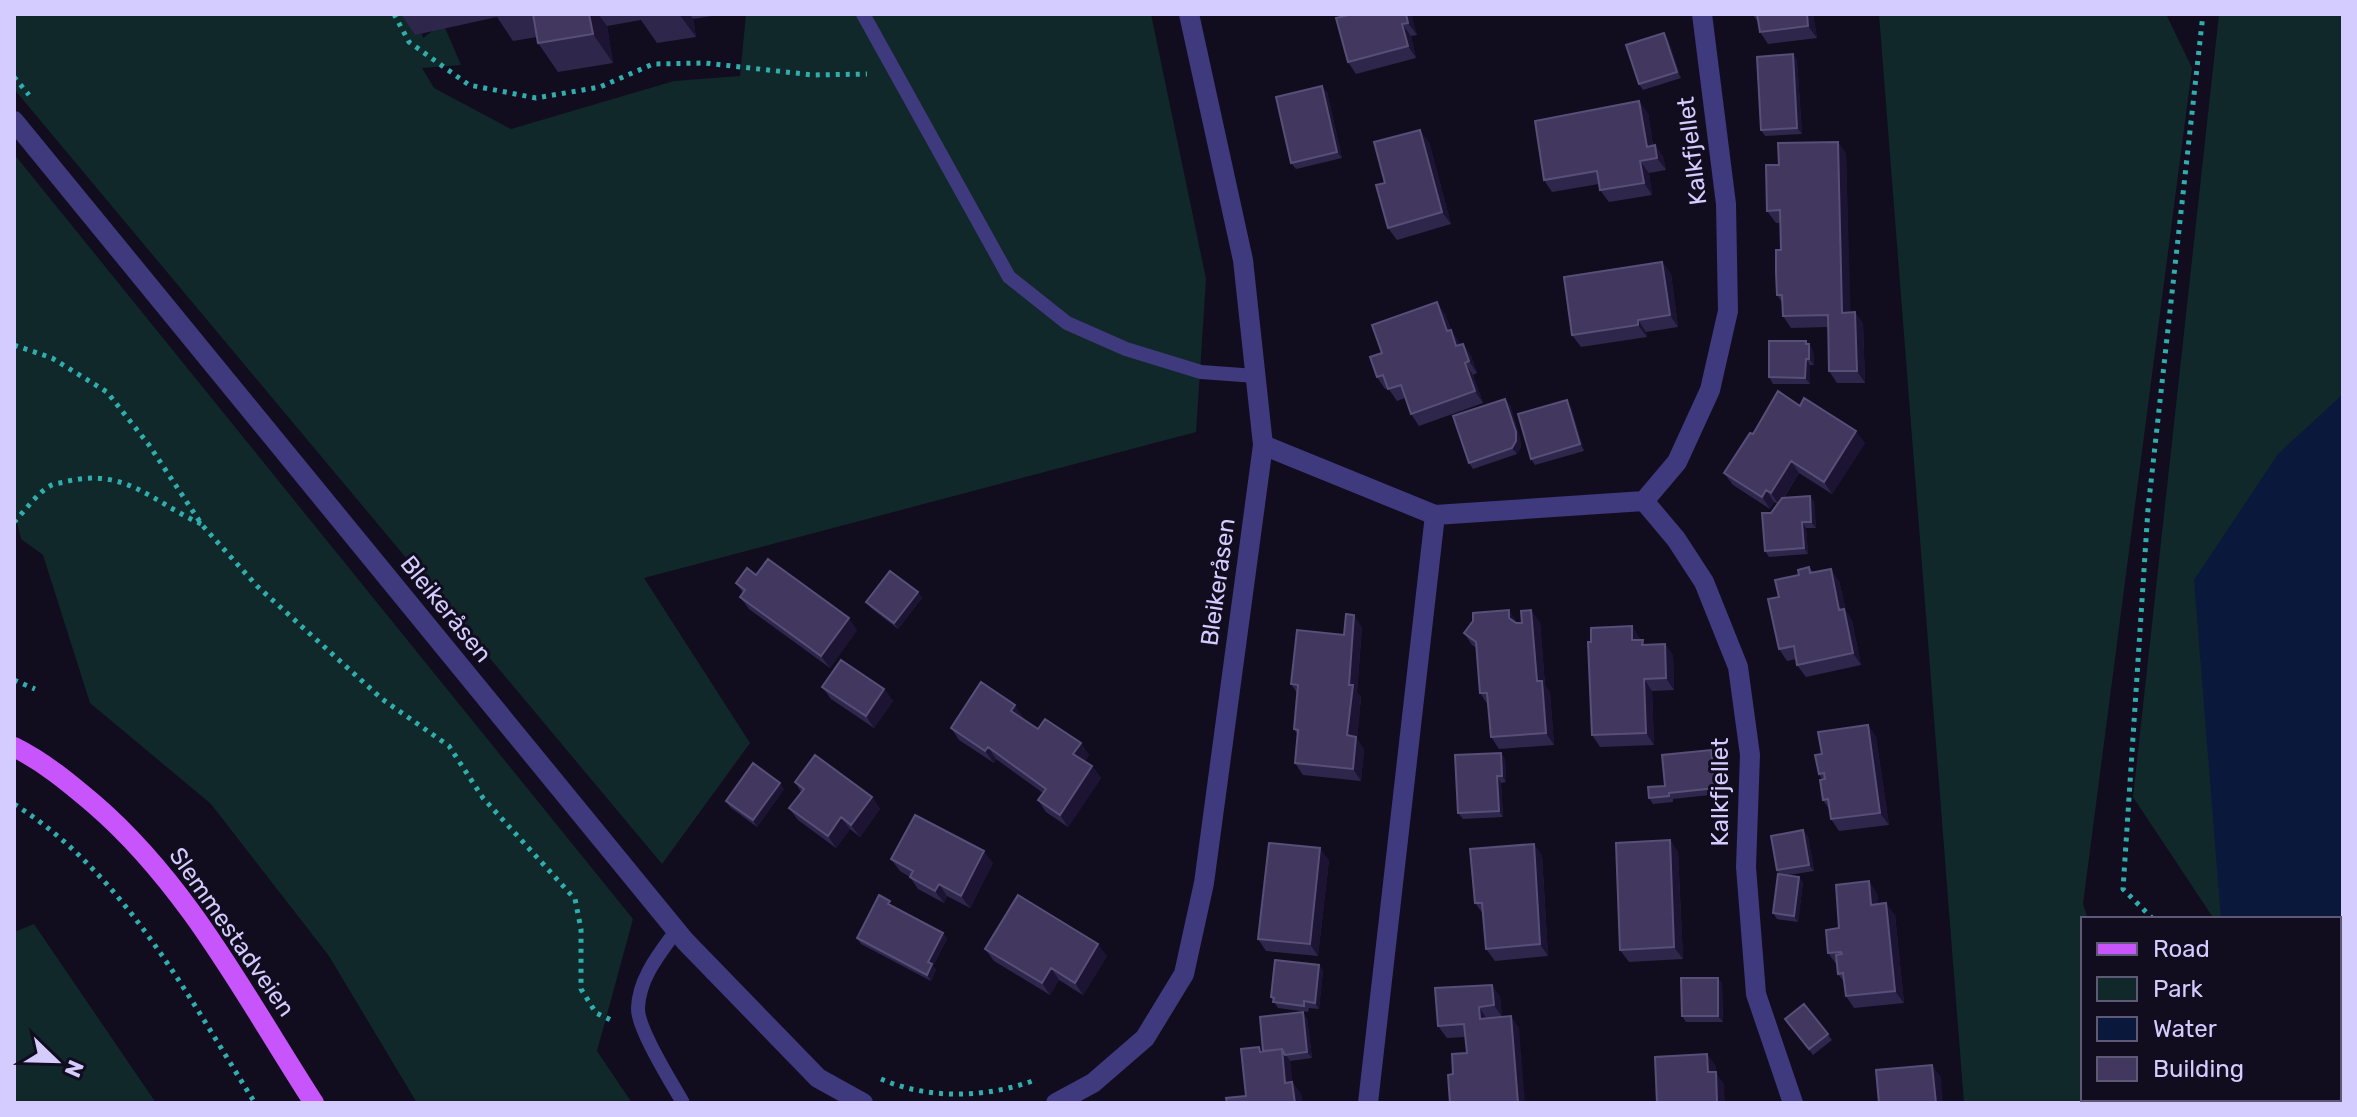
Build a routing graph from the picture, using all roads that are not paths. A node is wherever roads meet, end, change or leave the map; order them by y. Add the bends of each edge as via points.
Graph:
1 (863, 14) edge
2 (1189, 14) edge
3 (1702, 14) edge
4 (14, 121) edge
5 (1256, 376) junction
6 (1263, 445) junction
7 (1644, 501) junction
8 (1435, 515) junction
9 (14, 747) edge
10 (676, 931) junction
11 (314, 1103) edge
12 (683, 1103) edge
13 (863, 1103) edge
14 (1056, 1103) edge
15 (1368, 1103) edge
16 (1793, 1103) edge

1 - 5 lane via 1009,277 1067,323 1126,349 1201,372
2 - 5 street, Bleikeråsen via 1243,260
3 - 7 street, Kalkfjellet via 1726,204 1728,311 1710,390 1677,462
4 - 10 street, Bleikeråsen
5 - 6 street, Bleikeråsen
6 - 8 street
6 - 14 street, Bleikeråsen via 1204,883 1184,974 1145,1038 1093,1083
7 - 8 street
7 - 16 street, Kalkfjellet via 1704,582 1738,667 1750,755 1746,867 1756,994
8 - 15 street
9 - 11 main road, Slemmestadveien via 60,774 153,862 234,972
10 - 12 lane via 651,966 637,1010
10 - 13 street, Bleikeråsen via 818,1078

